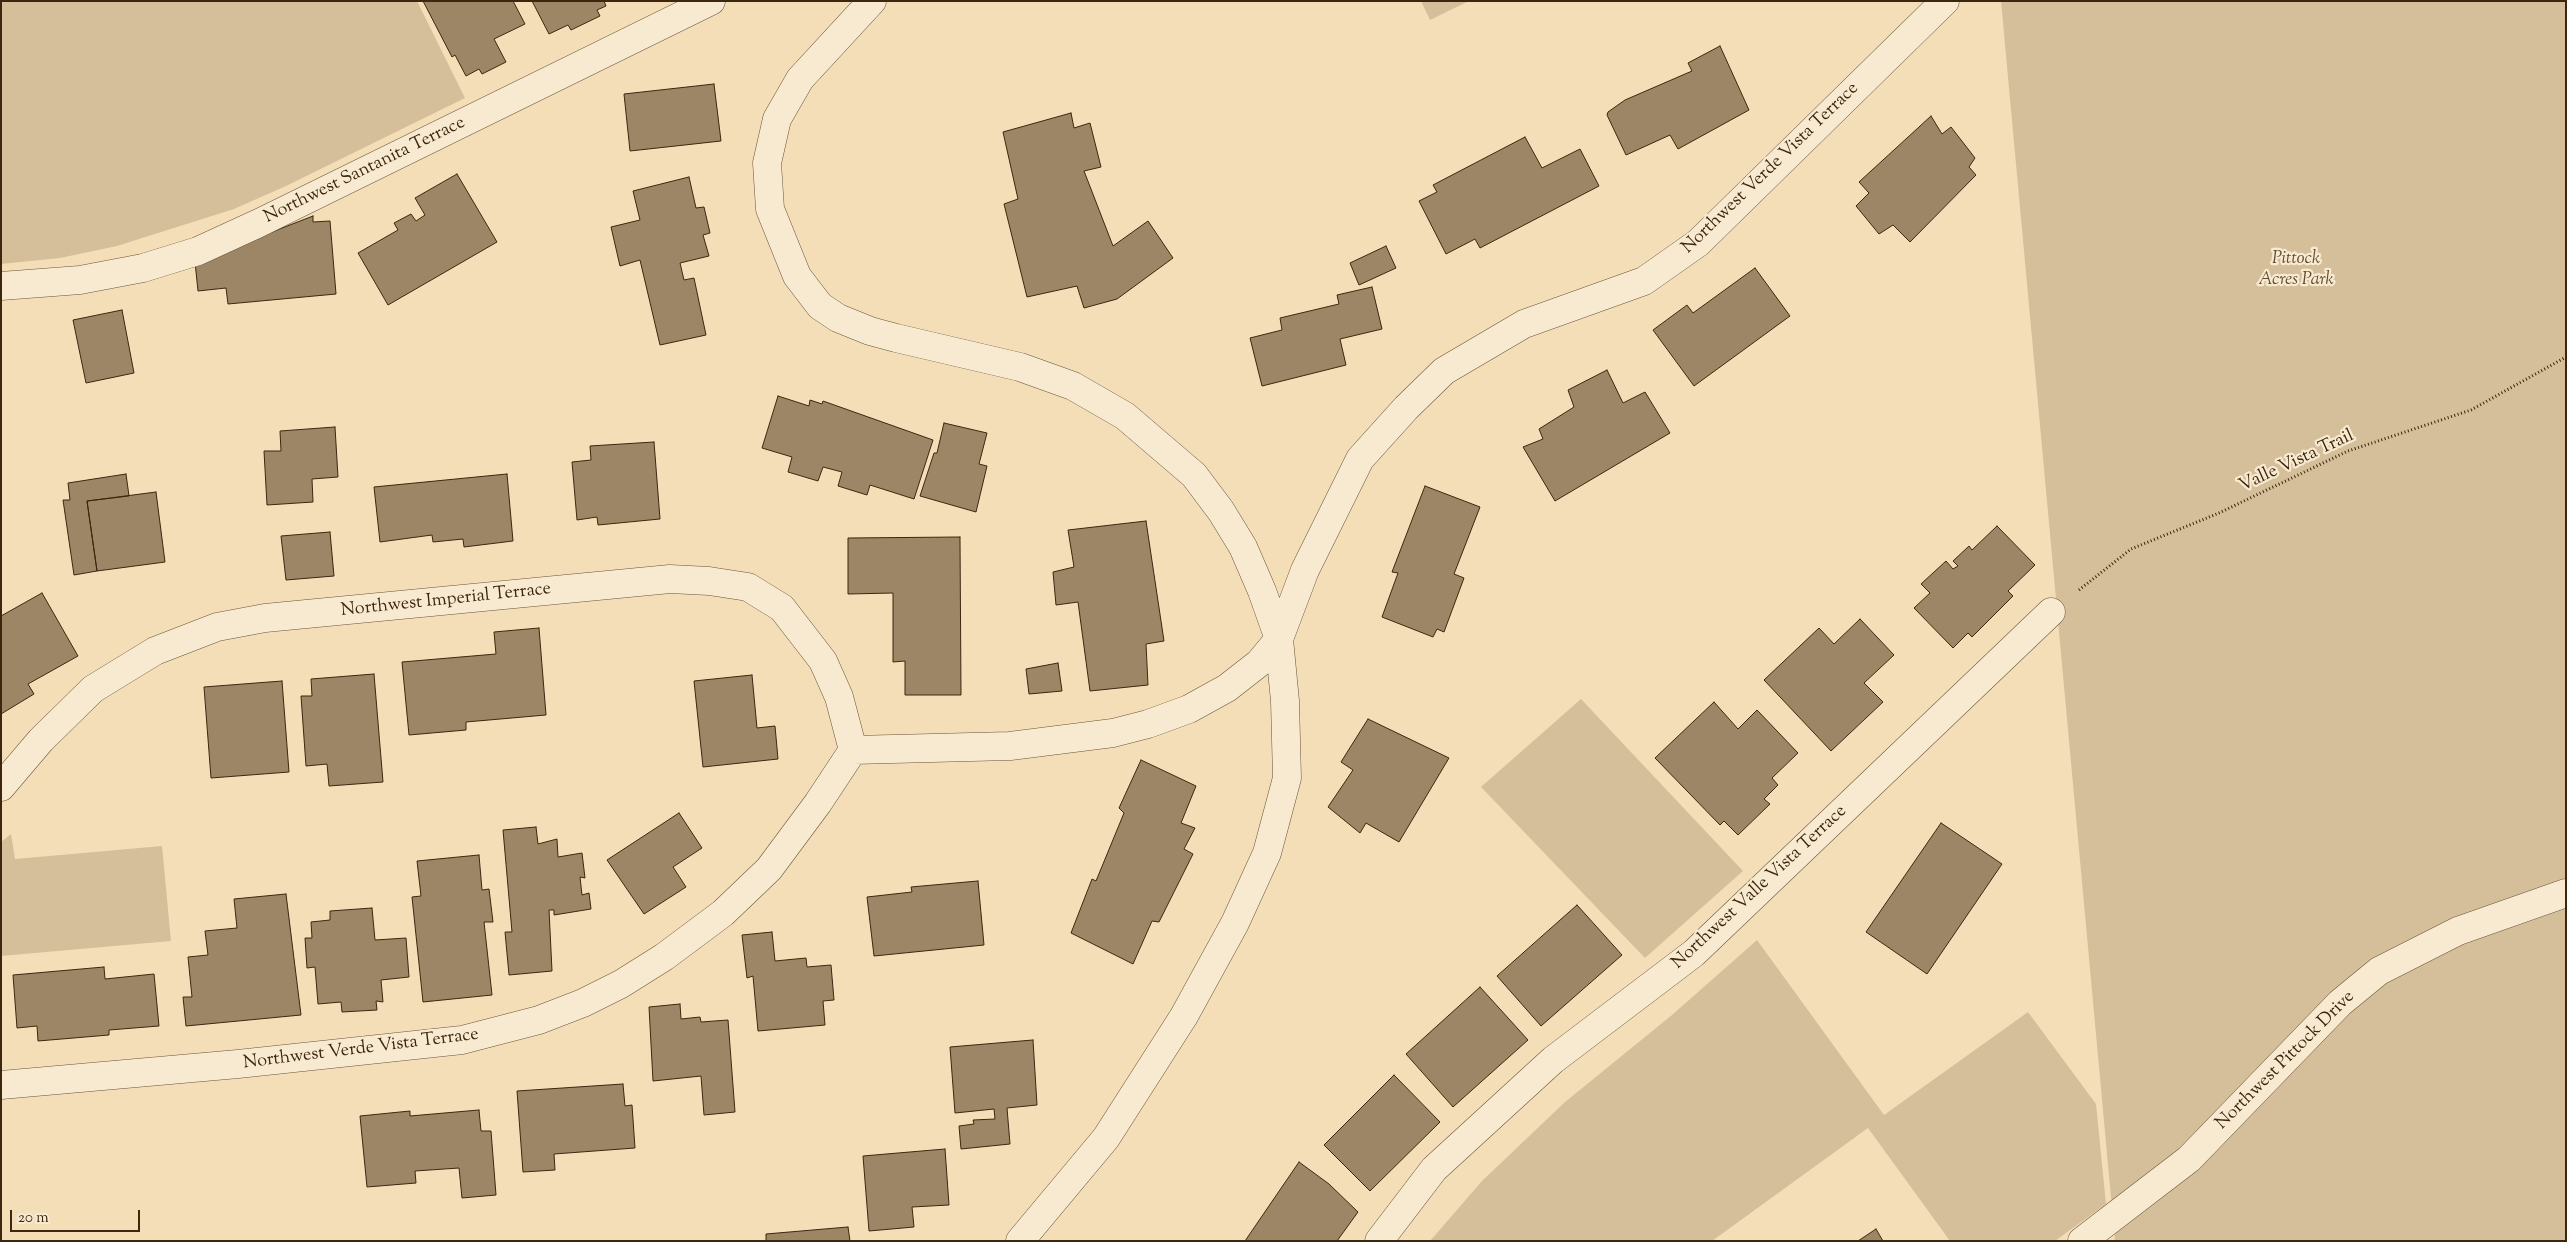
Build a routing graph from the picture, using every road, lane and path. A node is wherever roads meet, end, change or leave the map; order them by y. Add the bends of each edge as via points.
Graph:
1 (711, 1) edge
2 (872, 1) edge
3 (1945, 1) edge
4 (1, 286) edge
5 (2566, 357) edge
6 (2051, 612) joint
7 (1279, 639) junction
8 (853, 750) junction
9 (1, 787) edge
10 (2566, 893) edge
11 (1, 1085) edge
12 (1020, 1241) edge
13 (1378, 1241) edge
14 (2082, 1241) edge

1 - 4 street, Northwest Santanita Terrace via 260,224 198,250 143,268 80,280
2 - 7 street via 800,79 777,119 767,163 770,209 797,276 820,306 838,318 870,331 1020,367 1074,386 1126,416 1194,475 1221,511 1243,547
3 - 7 street, Northwest Verde Vista Terrace via 1698,243 1644,281 1524,324 1444,371 1418,395 1360,459 1305,570
5 - 6 path, Valle Vista Trail via 2471,410 2348,451 2219,513 2131,549
6 - 13 street, Northwest Valle Vista Terrace via 1694,953 1553,1060 1434,1170
7 - 8 street, Northwest Verde Vista Terrace via 1260,663 1227,688 1189,709 1114,733 1010,746
7 - 12 street via 1287,778 1267,853 1236,923 1184,1016 1106,1138
8 - 9 street, Northwest Imperial Terrace via 839,697 823,660 782,608 748,588 710,581 670,579 264,618 217,627 155,651 93,689 41,740
8 - 11 street, Northwest Verde Vista Terrace via 769,869 723,913 656,962 583,1003 504,1030 462,1040
10 - 14 street, Northwest Pittock Drive via 2458,932 2379,971 2340,1003 2189,1159

